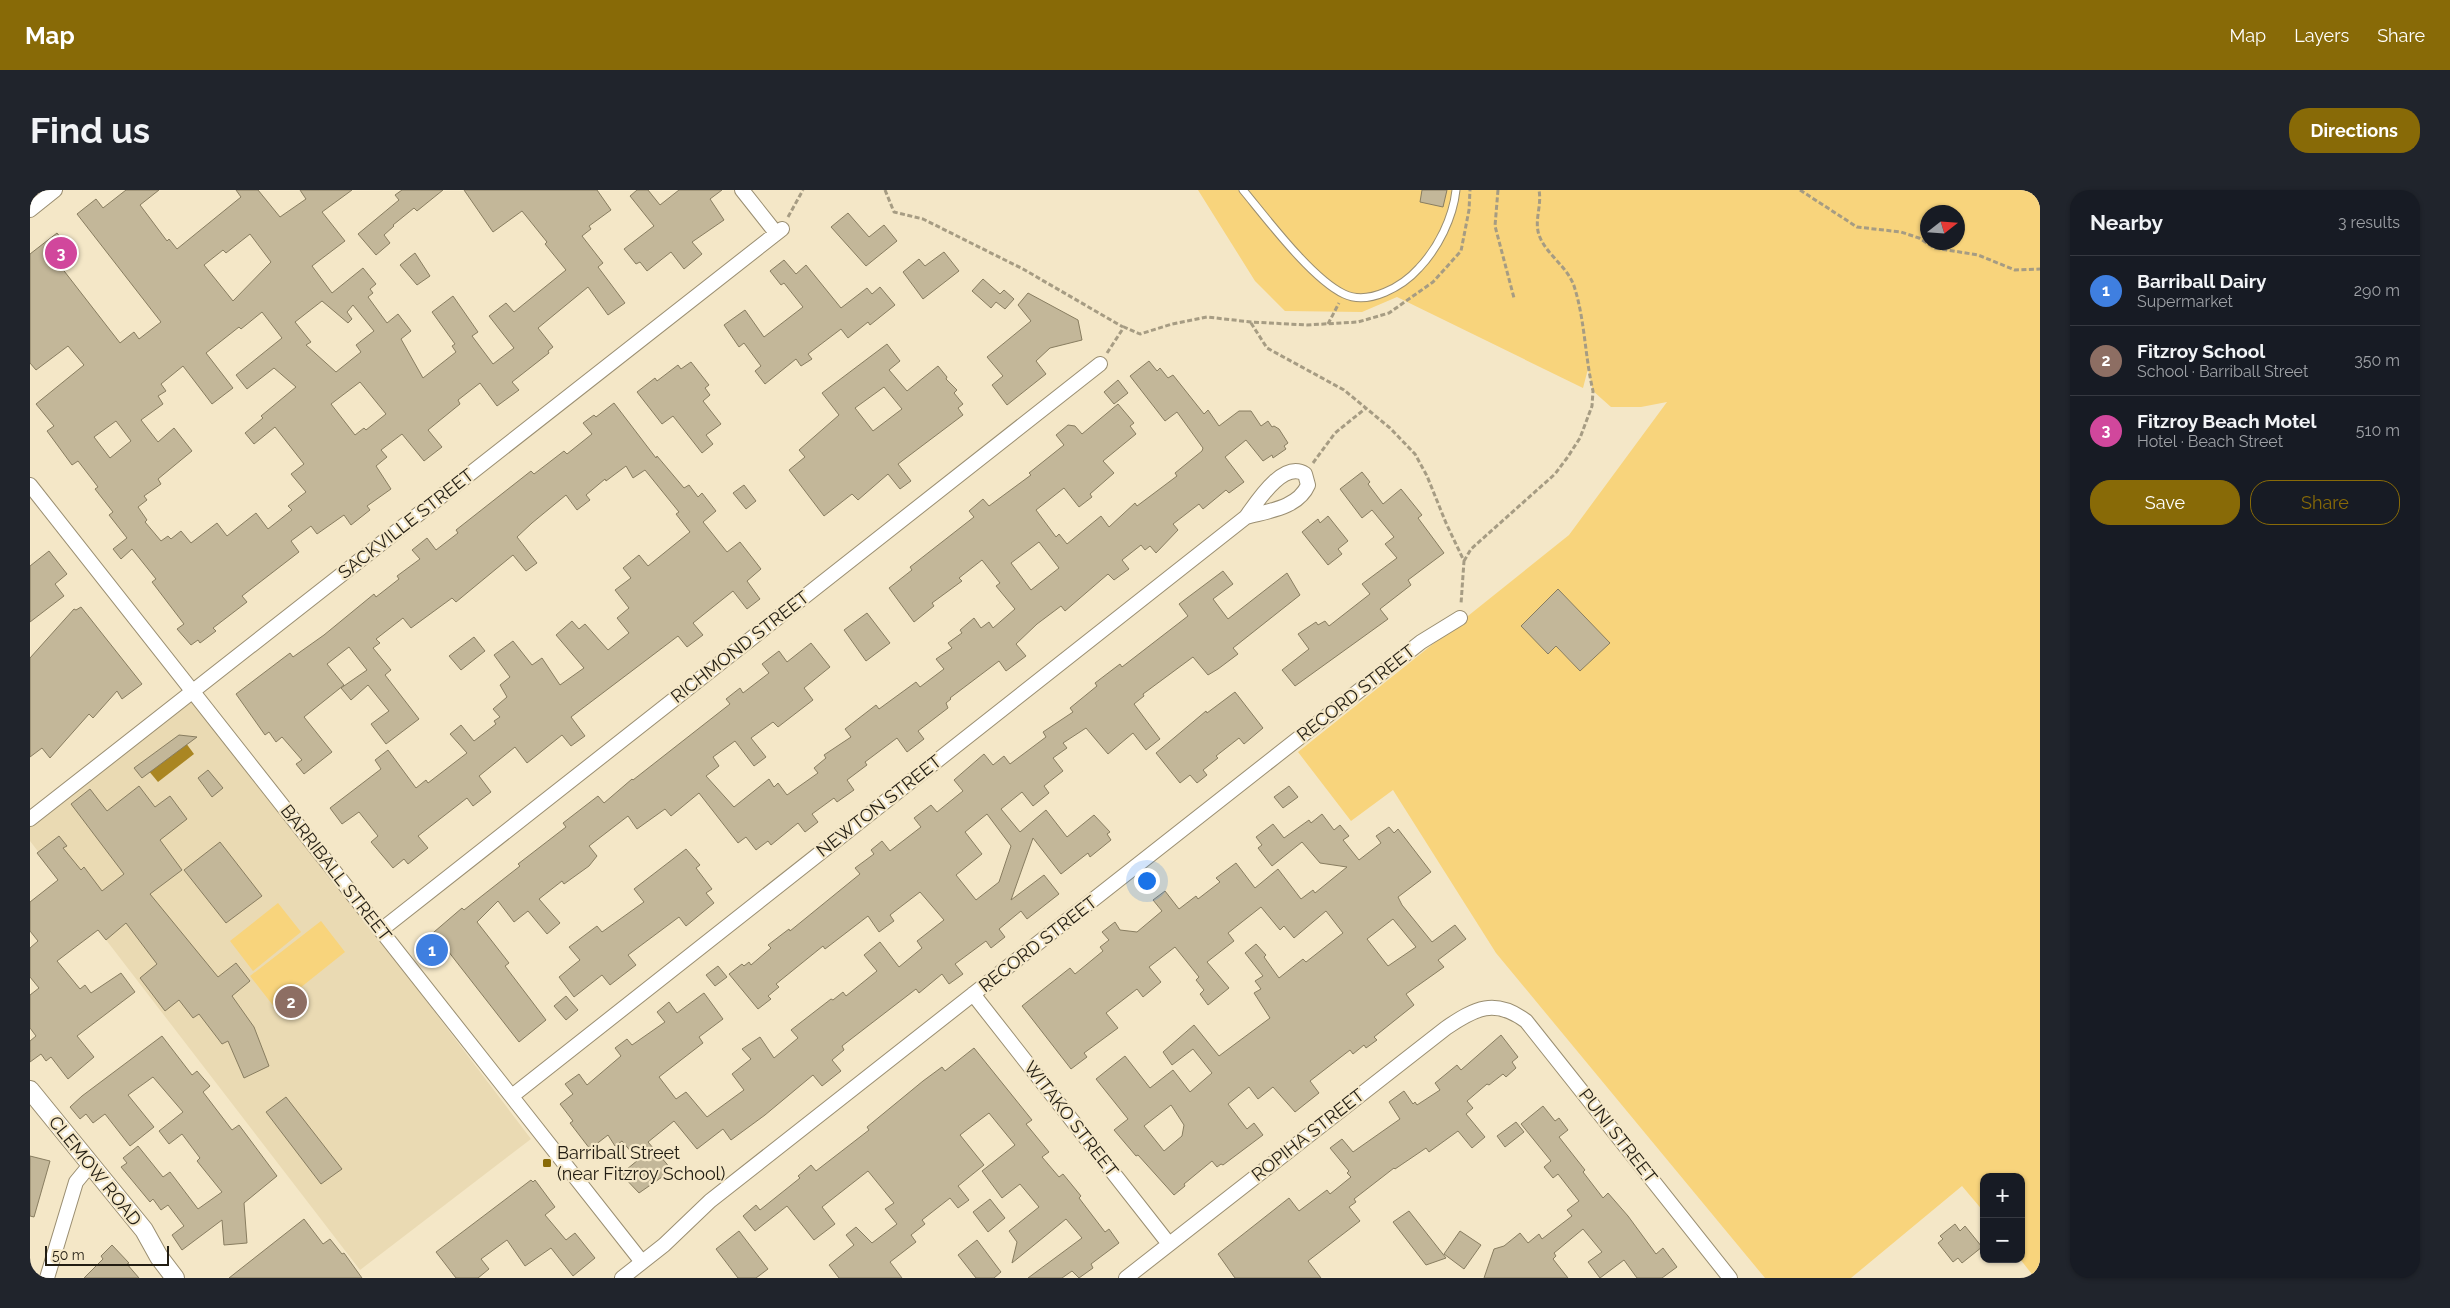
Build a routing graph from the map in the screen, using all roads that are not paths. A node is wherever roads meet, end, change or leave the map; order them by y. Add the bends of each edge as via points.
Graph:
1 (55, 190) edge
2 (742, 190) edge
3 (1243, 190) edge
4 (1456, 190) edge
5 (30, 210) edge
6 (1100, 364) road end
7 (30, 484) edge
8 (1246, 517) junction
9 (1460, 618) road end
10 (192, 692) junction
11 (30, 819) edge
12 (381, 930) junction
13 (973, 994) junction
14 (1497, 1007) joint
15 (30, 1090) edge
16 (512, 1096) junction
17 (90, 1165) junction
18 (1169, 1244) junction
19 (633, 1272) edge
20 (47, 1278) edge
21 (175, 1278) edge
22 (1126, 1278) edge
23 (1730, 1278) edge

1 - 5 street
2 - 10 street, SACKVILLE STREET via 779,231
3 - 4 lane via 1317,274 1344,294 1357,297 1397,287 1428,259 1451,214
6 - 12 street, RICHMOND STREET
7 - 10 street, BARRIBALL STREET
8 - 8 street, NEWTON STREET via 1280,477 1296,471 1305,474 1308,485 1295,501
8 - 16 street, NEWTON STREET
9 - 13 street, RECORD STREET via 1421,642
10 - 11 street, SACKVILLE STREET
10 - 12 street, BARRIBALL STREET
12 - 16 street, BARRIBALL STREET
13 - 18 street, WITAKO STREET
13 - 19 street, RECORD STREET via 710,1201
14 - 18 street, ROPIHA STREET via 1483,1007 1467,1013 1446,1028
14 - 23 street, PUNI STREET via 1512,1010 1526,1020
15 - 17 street, CLEMOW ROAD
16 - 19 street, BARRIBALL STREET
17 - 20 street via 76,1182
17 - 21 street, CLEMOW ROAD via 144,1230
18 - 22 street, ROPIHA STREET

